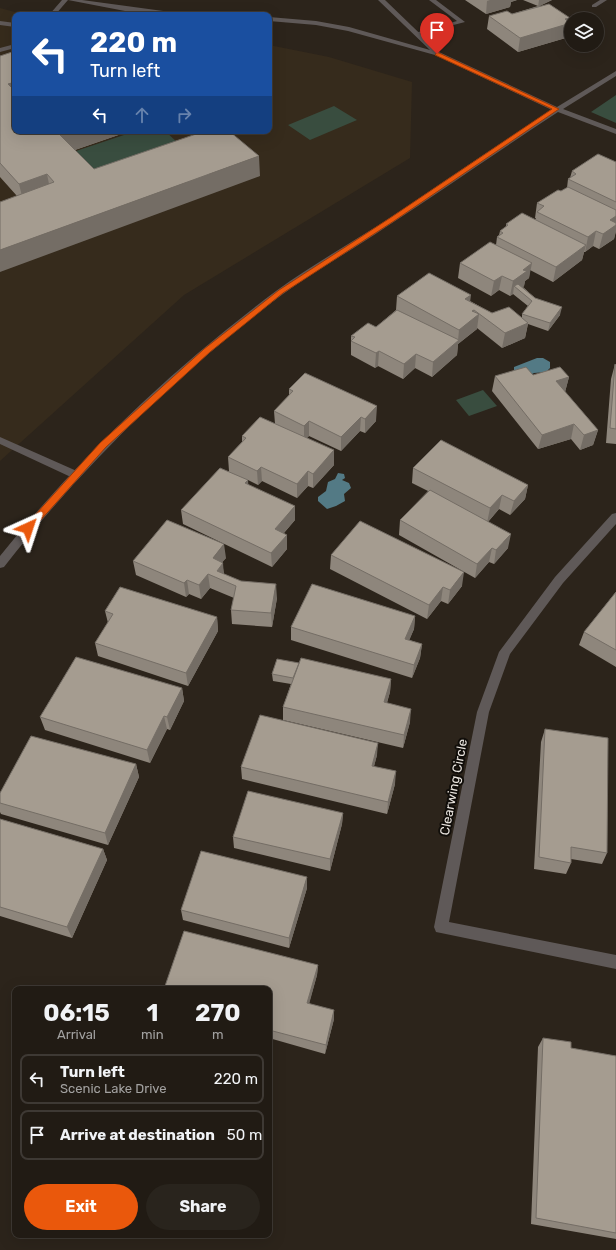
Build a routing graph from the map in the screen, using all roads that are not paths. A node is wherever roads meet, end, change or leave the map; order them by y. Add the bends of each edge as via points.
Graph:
1 (65, 0) edge
2 (71, 0) edge
3 (381, 0) edge
4 (432, 0) edge
5 (604, 0) edge
6 (594, 6) dead end
7 (55, 12) edge
8 (146, 12) edge
9 (272, 19) edge
10 (0, 23) edge
11 (12, 25) edge
12 (417, 34) junction
13 (12, 47) edge
14 (0, 50) edge
15 (437, 54) junction
16 (616, 73) edge
17 (556, 109) junction
18 (616, 132) edge
19 (0, 440) edge
20 (76, 474) junction
21 (616, 517) edge
22 (0, 564) edge
23 (616, 962) edge

1 - 7 street
2 - 8 street
3 - 12 street
4 - 12 street via 462,22
5 - 6 street
9 - 15 street via 349,29
10 - 11 street
12 - 15 street
13 - 14 street
15 - 17 street
16 - 17 street
17 - 18 street
17 - 20 street via 281,292 207,350 103,445
19 - 20 street
20 - 22 street via 18,539
21 - 23 street, Clearwing Circle via 559,580 504,652 483,712 441,927

